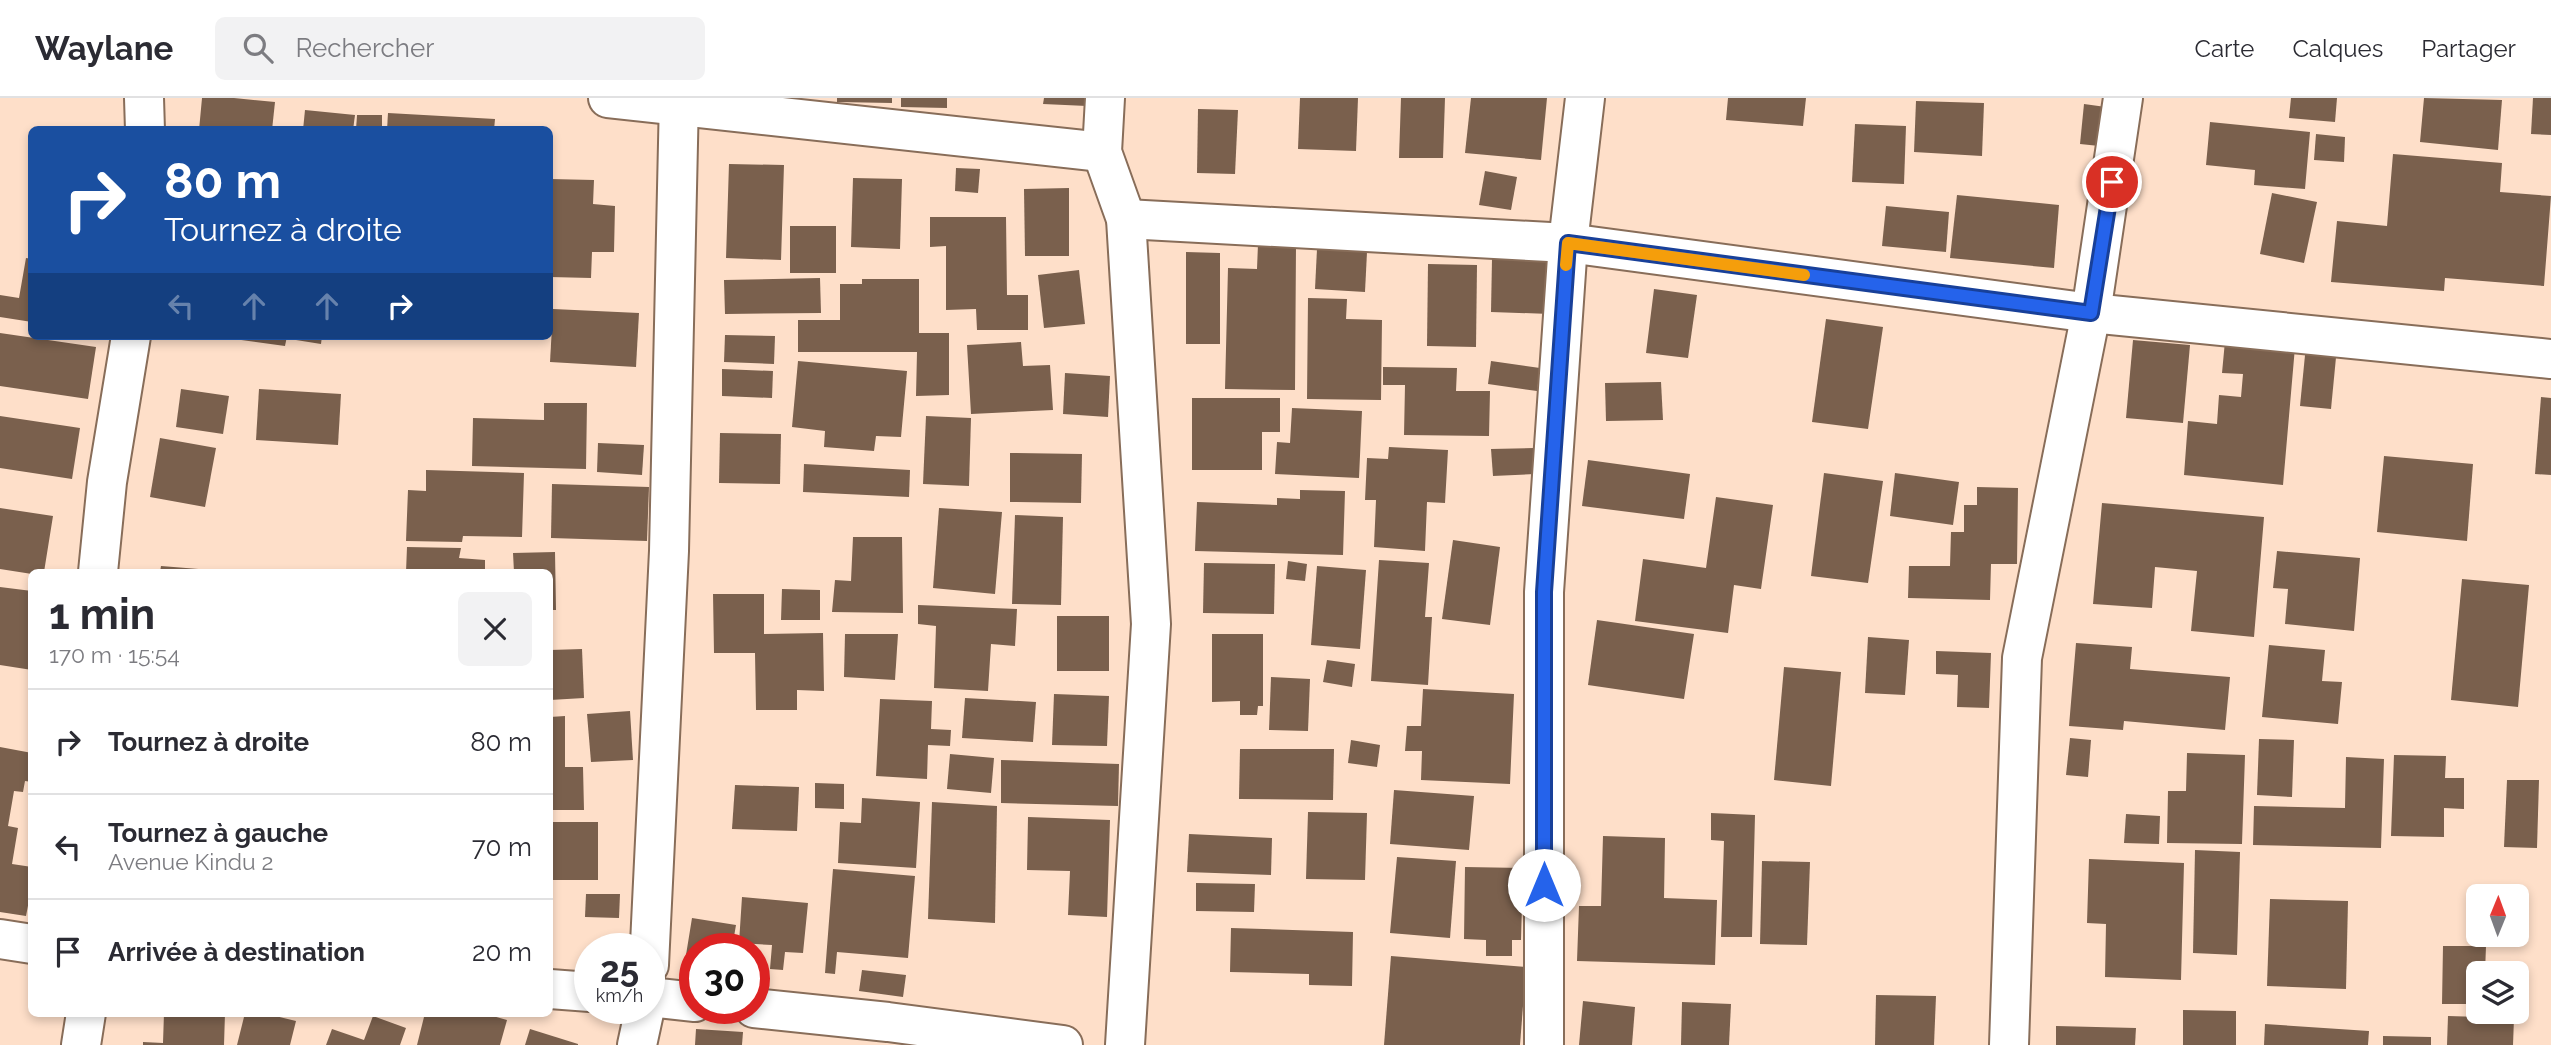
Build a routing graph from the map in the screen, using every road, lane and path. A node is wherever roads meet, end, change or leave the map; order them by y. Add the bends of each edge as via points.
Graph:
1 (145, 98) edge
2 (608, 98) edge
3 (1105, 98) edge
4 (1585, 98) edge
5 (2123, 98) edge
6 (679, 102) edge
7 (145, 126) edge
8 (1102, 152) junction
9 (1126, 219) junction
10 (1568, 243) junction
11 (2091, 313) junction
12 (130, 340) edge
13 (2551, 359) edge
14 (98, 569) edge
15 (651, 933) edge
16 (0, 939) edge
17 (28, 943) edge
18 (553, 989) edge
19 (574, 991) edge
20 (770, 1010) edge
21 (85, 1017) edge
22 (642, 1024) edge
23 (81, 1045) edge
24 (637, 1045) edge
25 (1063, 1045) edge
26 (1125, 1045) edge
27 (1544, 1045) edge
28 (2009, 1045) edge

1 - 7 street
2 - 6 street
3 - 8 street
4 - 10 street
5 - 11 street
6 - 8 street
6 - 15 street via 669,551
8 - 9 street
9 - 10 street
9 - 26 street via 1151,624
10 - 11 street
10 - 27 street via 1544,592
11 - 13 street
11 - 28 street via 2022,658
12 - 14 street
16 - 17 street
18 - 19 street
20 - 25 street
21 - 23 street
22 - 24 street

